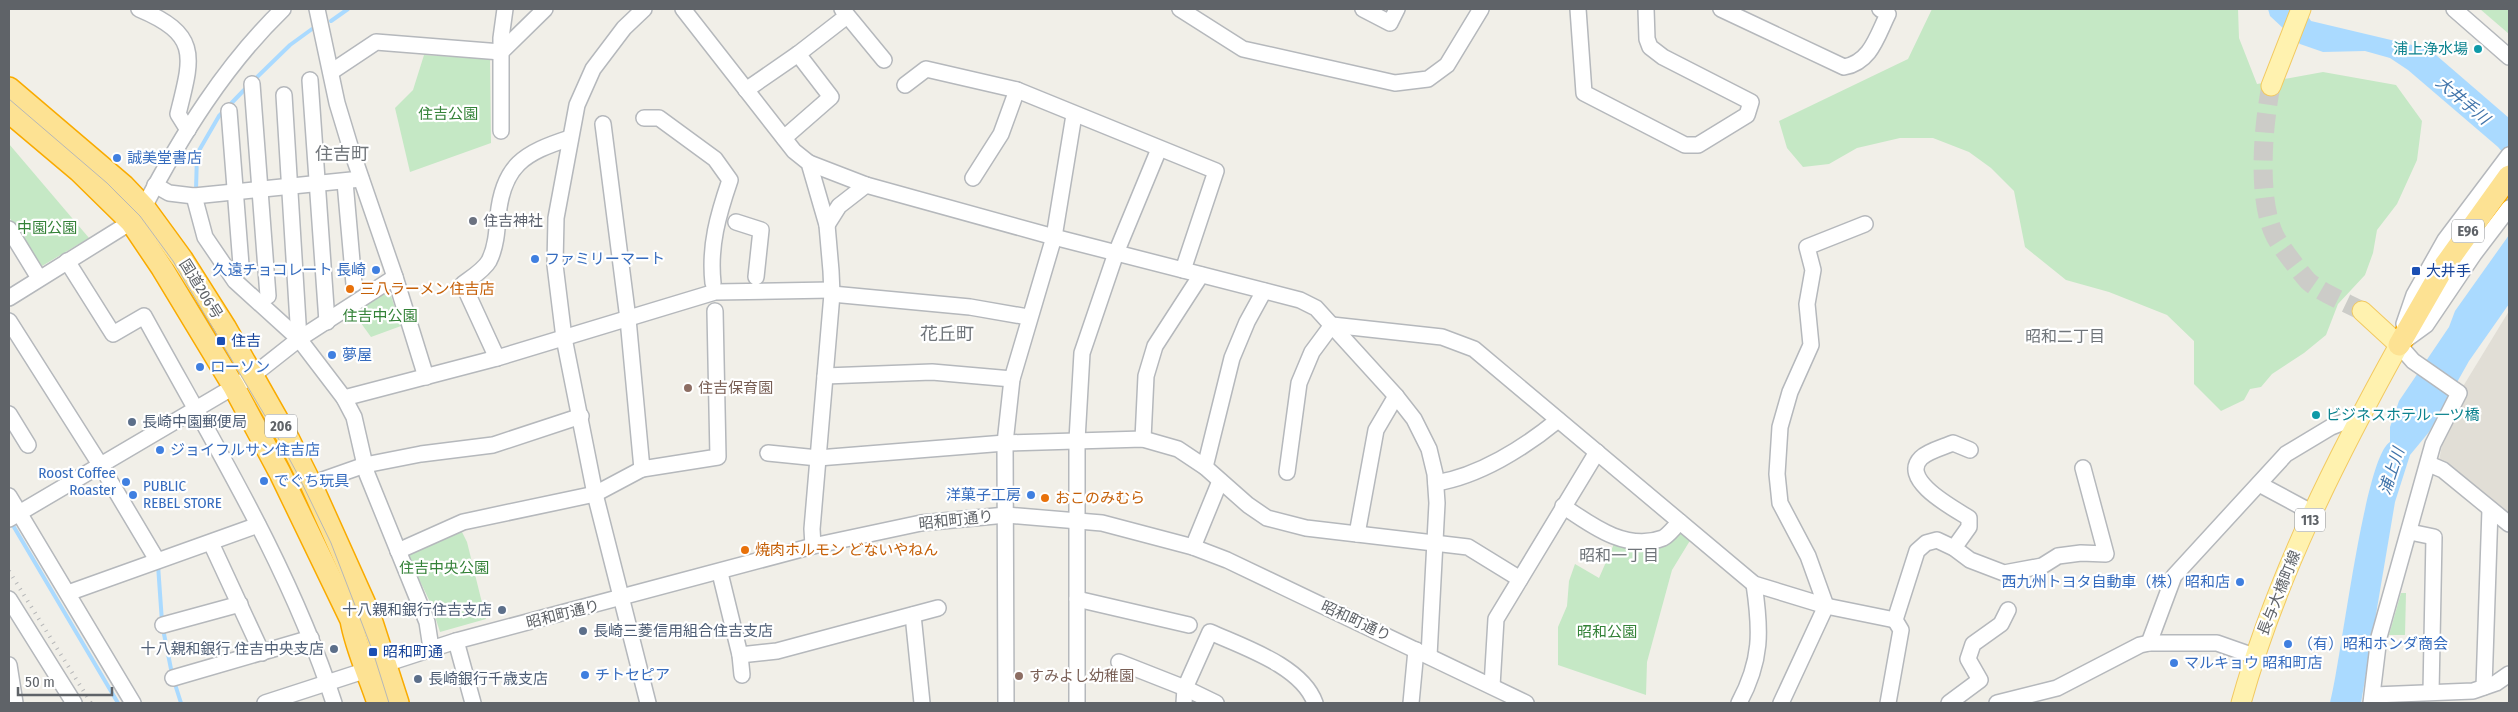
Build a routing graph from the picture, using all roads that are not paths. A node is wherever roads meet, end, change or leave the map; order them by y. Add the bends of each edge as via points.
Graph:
1 (139, 9) edge
2 (283, 9) edge
3 (317, 9) edge
4 (505, 9) edge
5 (545, 9) edge
6 (644, 9) edge
7 (683, 9) edge
8 (1180, 9) edge
9 (1363, 9) edge
10 (1397, 9) edge
11 (1481, 9) edge
12 (1578, 9) edge
13 (1646, 9) edge
14 (1721, 9) edge
15 (1880, 9) edge
16 (2301, 9) edge
17 (2454, 9) edge
18 (844, 12) edge
19 (501, 52) junction
20 (798, 54) junction
21 (2509, 57) edge
22 (884, 60) dead end
23 (331, 72) junction
24 (2274, 78) tunnel mouth
25 (310, 80) dead end
26 (252, 84) dead end
27 (905, 85) dead end
28 (9, 88) edge
29 (746, 90) junction
30 (1017, 90) junction
31 (284, 94) dead end
32 (229, 111) dead end
33 (9, 112) edge
34 (1074, 115) junction
35 (644, 118) dead end
36 (603, 124) dead end
37 (188, 130) junction
38 (500, 131) dead end
39 (570, 138) junction
40 (784, 138) junction
41 (1158, 149) junction
42 (809, 163) junction
43 (2508, 163) edge
44 (973, 178) dead end
45 (361, 179) junction
46 (345, 182) junction
47 (318, 185) junction
48 (866, 185) junction
49 (155, 186) junction
50 (290, 187) junction
51 (2509, 189) edge
52 (261, 190) junction
53 (234, 192) junction
54 (194, 196) junction
55 (2509, 208) edge
56 (137, 215) junction
57 (736, 222) dead end
58 (1865, 224) dead end
59 (827, 225) junction
60 (9, 229) edge
61 (1054, 237) junction
62 (1116, 252) junction
63 (67, 261) junction
64 (241, 265) dead end
65 (1183, 270) junction
66 (1201, 274) junction
67 (395, 277) junction
68 (756, 277) dead end
69 (39, 278) junction
70 (714, 283) dead end
71 (354, 284) dead end
72 (2433, 289) junction
73 (1264, 291) junction
74 (831, 292) junction
75 (268, 296) dead end
76 (9, 298) edge
77 (714, 311) dead end
78 (2362, 311) tunnel mouth
79 (1028, 317) junction
80 (628, 319) junction
81 (9, 321) edge
82 (327, 322) junction
83 (1332, 326) junction
84 (299, 338) junction
85 (564, 338) junction
86 (2399, 344) junction
87 (497, 358) junction
88 (252, 376) junction
89 (825, 376) junction
90 (426, 378) junction
91 (1012, 379) junction
92 (234, 387) junction
93 (1396, 396) junction
94 (344, 398) junction
95 (196, 410) junction
96 (9, 414) edge
97 (581, 416) junction
98 (2359, 416) junction
99 (1558, 420) junction
100 (1143, 439) junction
101 (1077, 440) junction
102 (1005, 443) junction
103 (28, 445) dead end
104 (1970, 450) dead end
105 (1597, 452) junction
106 (768, 454) dead end
107 (818, 458) junction
108 (2428, 464) junction
109 (365, 465) junction
110 (101, 466) junction
111 (1205, 467) junction
112 (2083, 468) dead end
113 (642, 469) junction
114 (1287, 472) dead end
115 (1220, 481) junction
116 (1436, 483) junction
117 (311, 484) junction
118 (2259, 484) junction
119 (595, 494) junction
120 (9, 496) edge
121 (1562, 506) junction
122 (2490, 509) junction
123 (2313, 513) junction
124 (1006, 515) junction
125 (14, 516) edge
126 (1077, 521) junction
127 (1680, 522) junction
128 (2509, 524) edge
129 (258, 525) junction
130 (2410, 532) junction
131 (1357, 534) junction
132 (211, 542) junction
133 (1435, 542) junction
134 (813, 546) junction
135 (1193, 547) junction
136 (1954, 548) junction
137 (398, 551) junction
138 (157, 560) junction
139 (720, 573) junction
140 (1520, 579) junction
141 (1754, 584) junction
142 (68, 593) junction
143 (9, 598) edge
144 (620, 599) junction
145 (1077, 600) junction
146 (240, 604) junction
147 (1826, 606) junction
148 (938, 608) dead end
149 (2008, 610) dead end
150 (913, 615) junction
151 (1895, 620) junction
152 (162, 625) dead end
153 (1189, 625) dead end
154 (311, 638) junction
155 (456, 641) junction
156 (2149, 643) junction
157 (431, 648) junction
158 (262, 652) junction
159 (1423, 653) junction
160 (740, 655) junction
161 (2254, 656) junction
162 (1119, 662) dead end
163 (9, 665) edge
164 (377, 666) junction
165 (2509, 674) edge
166 (742, 675) dead end
167 (173, 678) dead end
168 (328, 684) junction
169 (1492, 686) junction
170 (2476, 694) edge
171 (1184, 696) edge
172 (2424, 696) edge
173 (2372, 699) edge
174 (15, 703) edge
175 (74, 703) edge
176 (134, 703) edge
177 (265, 703) edge
178 (334, 703) edge
179 (378, 703) edge
180 (398, 703) edge
181 (473, 703) edge
182 (648, 703) edge
183 (922, 703) edge
184 (1006, 703) edge
185 (1077, 703) edge
186 (1216, 703) edge
187 (1315, 703) edge
188 (1412, 703) edge
189 (1526, 703) edge
190 (1739, 703) edge
191 (1781, 703) edge
192 (1888, 703) edge
193 (1949, 703) edge
194 (1997, 703) edge
195 (2241, 703) edge

1 - 37 street via 170,26 188,46 189,69 178,114
2 - 37 street via 239,56
3 - 23 street
4 - 19 street
5 - 19 street
6 - 39 street via 624,28 593,69 577,105
7 - 29 street
8 - 11 street via 1243,49 1395,83 1428,79 1447,65
9 - 10 street via 1390,23
12 - 13 street via 1584,93 1685,145 1698,145 1747,115 1752,102 1663,57 1650,47
14 - 15 street via 1844,67 1855,65 1868,54 1888,14
16 - 24 main road
17 - 21 street
18 - 20 street
18 - 22 street
19 - 23 street via 376,42
19 - 38 street
20 - 29 street
20 - 40 street via 831,97
23 - 45 street via 337,103
25 - 47 street
26 - 52 street
27 - 30 street via 926,70
28 - 56 highway, 国道206号 / 206 via 106,170
29 - 40 street
30 - 34 street
30 - 44 street via 1001,134
31 - 50 street
32 - 53 street
33 - 56 highway, 国道206号 / 206
34 - 41 street
34 - 61 street
35 - 70 street via 659,118 715,159 730,180 717,217 711,258
36 - 80 street
37 - 49 street
39 - 85 street via 556,218 556,265
39 - 87 street via 523,159 506,179 496,239 488,262 463,284
40 - 42 street
41 - 62 street
41 - 65 street via 1216,171
42 - 48 street
42 - 59 street
43 - 72 highway, E96
43 - 86 street via 2445,240 2414,295
45 - 46 street
45 - 67 street
46 - 47 street
46 - 71 street
47 - 50 street
47 - 82 street
48 - 59 street via 839,206
48 - 61 street
49 - 54 street via 169,193
49 - 56 street
50 - 52 street
50 - 84 street
51 - 72 highway, E96
52 - 53 street
52 - 75 street
53 - 54 street
53 - 64 street
54 - 84 street via 205,237 235,281
55 - 86 street via 2426,325
56 - 63 street
56 - 88 highway, 国道206号 / 206 via 182,259
56 - 92 highway, 国道206号 / 206 via 162,268
57 - 68 street via 760,230
58 - 147 street via 1807,246 1813,270 1808,304 1811,345 1790,392 1780,427 1777,474 1780,503 1808,556
59 - 74 street
60 - 69 street
61 - 62 street
61 - 79 street
62 - 65 street
62 - 101 street via 1082,353
63 - 69 street
63 - 95 street via 113,334 144,316
65 - 66 street
66 - 73 street
66 - 100 street via 1155,346 1146,376
67 - 82 street
67 - 90 street
69 - 76 street
72 - 86 highway, E96
73 - 83 street via 1300,300 1316,308
73 - 111 street via 1232,358
74 - 79 street via 970,307
74 - 80 street via 715,292
74 - 89 street
77 - 113 street via 718,457
78 - 86 main road
79 - 91 street
80 - 85 street
80 - 113 street
81 - 110 street
82 - 84 street
83 - 93 street
83 - 99 street via 1442,338 1474,349
83 - 114 street via 1312,352 1299,383
84 - 88 street
84 - 94 street
85 - 87 street
85 - 97 street
86 - 98 main road, 長与大橋町線 / 113
86 - 108 street via 2413,361 2459,393 2433,444
87 - 90 street
88 - 92 street
88 - 117 highway, 国道206号 / 206
89 - 91 street via 932,372
89 - 107 street
90 - 94 street
91 - 102 street
92 - 95 street
92 - 164 highway, 国道206号 / 206 via 329,572 351,620 355,642
93 - 116 street via 1414,419 1429,449
93 - 131 street via 1376,430
94 - 109 street via 354,417
95 - 110 street
95 - 129 street
96 - 103 street
97 - 109 street via 493,445
97 - 119 street
98 - 118 street via 2331,427 2286,454
98 - 123 main road, 長与大橋町線 / 113
99 - 105 street
99 - 116 street via 1540,435 1487,466
100 - 101 street
100 - 111 street via 1178,449
101 - 102 street
101 - 126 street
102 - 107 street
102 - 124 street
104 - 136 street via 1953,443 1921,458 1917,466 1921,484 1969,518 1969,527
105 - 121 street
105 - 127 street
106 - 107 street
107 - 134 street
108 - 122 street via 2443,470
108 - 130 street
109 - 117 street
109 - 137 street
110 - 125 street
110 - 138 street
111 - 115 street
112 - 136 street via 2106,554 2058,556 2042,566 2004,573 1970,560
113 - 119 street
115 - 131 street via 1267,518 1306,528
115 - 135 street
116 - 133 street
117 - 164 highway, 国道206号 / 206 via 369,613
118 - 123 street
118 - 156 street via 2174,576
119 - 137 street via 463,522
119 - 144 street
120 - 125 street
121 - 127 street via 1606,534 1637,542 1664,538
121 - 140 street
122 - 128 street
122 - 170 street
123 - 161 main road, 長与大橋町線 / 113
124 - 126 street, 昭和町通り
124 - 134 street, 昭和町通り via 921,523
124 - 184 street
125 - 142 street
126 - 135 street, 昭和町通り via 1102,523
126 - 145 street
127 - 141 street
129 - 132 street
129 - 154 street
130 - 172 street via 2434,537
130 - 173 street via 2379,637
131 - 133 street
132 - 138 street
132 - 146 street
133 - 140 street via 1468,547
133 - 159 street
134 - 139 street, 昭和町通り
135 - 159 street, 昭和町通り
136 - 151 street via 1937,540 1926,543 1917,551
137 - 157 street via 427,622
138 - 142 street
139 - 144 street, 昭和町通り
139 - 160 street
140 - 169 street via 1496,619
141 - 147 street
141 - 190 street via 1760,621 1758,656
142 - 176 street
143 - 175 street
144 - 155 street, 昭和町通り
144 - 182 street
145 - 153 street
145 - 185 street
146 - 152 street
146 - 158 street
147 - 151 street
147 - 191 street
148 - 150 street
149 - 193 street via 2001,624 1973,644 1968,659 1980,680
150 - 160 street via 777,652
150 - 183 street
151 - 192 street via 1901,630
154 - 158 street
154 - 168 street
155 - 157 street, 昭和町通り
155 - 181 street
156 - 161 street via 2217,643
156 - 194 street via 2057,688
157 - 164 street, 昭和町通り
158 - 167 street
159 - 169 street, 昭和町通り
159 - 188 street
160 - 166 street
161 - 195 main road, 長与大橋町線 / 113
162 - 171 street
163 - 174 street
164 - 168 street, 昭和町通り
164 - 179 highway, 国道206号 / 206
164 - 180 highway, 国道206号 / 206
165 - 170 street
168 - 177 street, 昭和町通り
168 - 178 street
169 - 189 street, 昭和町通り
170 - 172 street
171 - 186 street
171 - 187 street via 1210,632 1286,668
172 - 173 street

